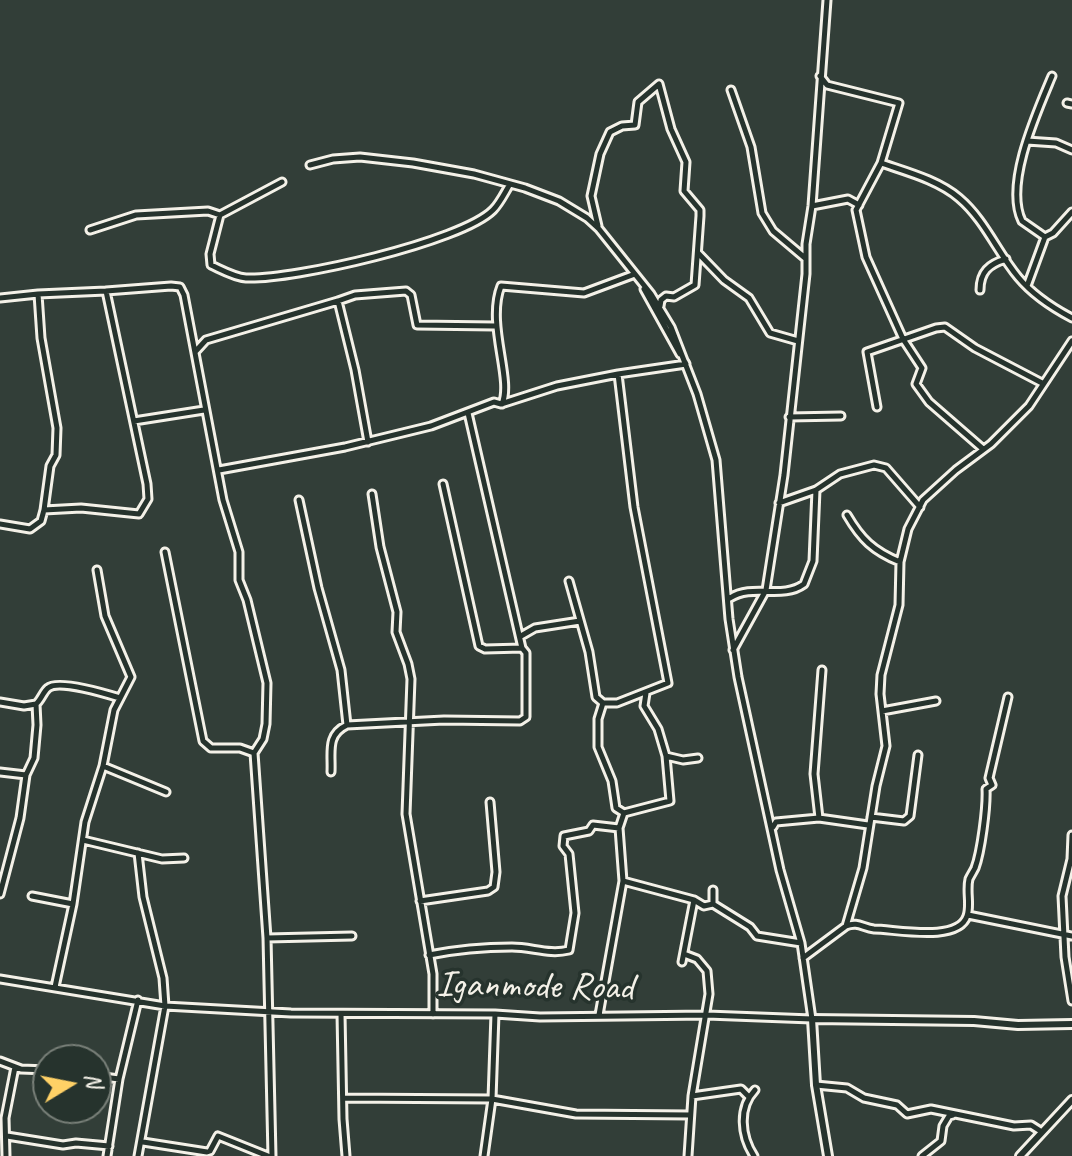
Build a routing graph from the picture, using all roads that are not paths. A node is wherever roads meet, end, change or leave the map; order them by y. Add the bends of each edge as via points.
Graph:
1 (827, 0) edge
2 (820, 76) junction
3 (1052, 76) dead end
4 (731, 90) dead end
5 (1027, 141) junction
6 (1072, 150) edge
7 (881, 163) junction
8 (310, 165) dead end
9 (282, 182) dead end
10 (510, 184) junction
11 (859, 205) junction
12 (812, 206) junction
13 (1072, 212) edge
14 (220, 215) junction
15 (599, 229) junction
16 (90, 230) dead end
17 (1045, 237) junction
18 (697, 252) junction
19 (806, 258) junction
20 (1006, 259) junction
21 (709, 262) junction
22 (698, 268) junction
23 (635, 273) junction
24 (1027, 286) junction
25 (980, 290) dead end
26 (106, 291) junction
27 (38, 294) junction
28 (0, 298) edge
29 (338, 301) junction
30 (660, 307) junction
31 (1072, 318) edge
32 (495, 326) junction
33 (903, 339) junction
34 (798, 341) junction
35 (1072, 341) edge
36 (194, 354) junction
37 (618, 374) junction
38 (1042, 383) junction
39 (501, 404) junction
40 (877, 407) dead end
41 (204, 410) junction
42 (468, 413) junction
43 (841, 416) dead end
44 (789, 417) junction
45 (134, 421) junction
46 (368, 442) junction
47 (983, 449) junction
48 (219, 470) junction
49 (443, 484) dead end
50 (816, 490) junction
51 (372, 494) dead end
52 (299, 500) dead end
53 (779, 503) junction
54 (921, 507) junction
55 (44, 510) junction
56 (847, 515) dead end
57 (0, 524) edge
58 (165, 552) dead end
59 (900, 562) junction
60 (97, 570) dead end
61 (569, 581) dead end
62 (767, 582) junction
63 (766, 590) junction
64 (776, 590) junction
65 (729, 599) junction
66 (580, 621) junction
67 (521, 636) junction
68 (522, 648) junction
69 (733, 650) junction
70 (822, 670) dead end
71 (646, 693) junction
72 (1008, 697) dead end
73 (121, 698) junction
74 (936, 701) dead end
75 (0, 702) edge
76 (603, 703) junction
77 (36, 704) junction
78 (882, 711) junction
79 (410, 723) junction
80 (347, 725) junction
81 (254, 753) junction
82 (918, 755) dead end
83 (666, 756) junction
84 (698, 758) dead end
85 (103, 766) junction
86 (0, 772) edge
87 (331, 772) dead end
88 (26, 775) junction
89 (166, 792) dead end
90 (490, 802) dead end
91 (624, 813) junction
92 (871, 817) junction
93 (819, 818) junction
94 (868, 825) junction
95 (619, 828) junction
96 (772, 828) junction
97 (1072, 835) edge
98 (83, 840) junction
99 (138, 853) junction
100 (184, 858) dead end
101 (1071, 860) edge
102 (623, 881) junction
103 (713, 890) dead end
104 (0, 894) edge
105 (32, 896) dead end
106 (694, 900) junction
107 (420, 901) junction
108 (73, 904) junction
109 (713, 904) junction
110 (968, 915) junction
111 (849, 916) junction
112 (854, 923) junction
113 (846, 926) junction
114 (352, 936) dead end
115 (1068, 936) edge
116 (267, 938) junction
117 (801, 943) junction
118 (684, 954) junction
119 (429, 955) junction
120 (803, 958) junction
121 (682, 962) dead end
122 (0, 979) edge
123 (55, 987) junction
124 (138, 1000) junction
125 (1072, 1001) edge
126 (165, 1006) junction
127 (269, 1012) junction
128 (341, 1014) junction
129 (433, 1014) junction
130 (495, 1014) junction
131 (599, 1015) junction
132 (707, 1015) junction
133 (812, 1019) junction
134 (1072, 1024) edge
135 (0, 1061) edge
136 (15, 1067) junction
137 (32, 1069) edge
138 (112, 1078) edge
139 (119, 1079) junction
140 (816, 1085) junction
141 (755, 1090) dead end
142 (692, 1096) junction
143 (749, 1097) junction
144 (343, 1098) junction
145 (492, 1099) junction
146 (1072, 1100) edge
147 (958, 1114) junction
148 (690, 1115) junction
149 (1042, 1132) junction
150 (7, 1136) junction
151 (143, 1142) junction
152 (109, 1146) junction
153 (6, 1156) edge
154 (107, 1156) edge
155 (138, 1156) edge
156 (270, 1156) edge
157 (346, 1156) edge
158 (484, 1156) edge
159 (688, 1156) edge
160 (754, 1156) edge
161 (828, 1156) edge
162 (922, 1156) edge
163 (1020, 1156) edge

1 - 2 street
2 - 7 street via 827,85 899,103
2 - 12 street
3 - 5 street
4 - 19 street via 751,147 762,213 773,231
5 - 6 street
5 - 17 street via 1018,213
7 - 11 street
7 - 20 street via 958,196
8 - 10 street via 360,157
9 - 14 street
10 - 14 street via 493,210 448,234 297,275 241,277 211,265
10 - 15 street via 559,201
11 - 12 street via 848,199
11 - 33 street via 866,257
12 - 19 street
13 - 17 street
14 - 16 street via 136,215
15 - 18 street via 591,196 605,141 610,132 635,125 638,102 659,84 686,162 684,191 700,210
15 - 23 street
17 - 24 street
18 - 21 street
18 - 22 street
19 - 34 street
20 - 24 street
20 - 25 street via 986,269
21 - 22 street
21 - 34 street via 749,298 770,333
22 - 30 street via 695,285 666,296
23 - 30 street
23 - 32 street via 584,293 501,286
23 - 37 street via 686,364
24 - 31 street
26 - 27 street
26 - 36 street via 180,287
26 - 45 street
27 - 28 street
27 - 55 street via 57,428
29 - 32 street via 406,291 417,325
29 - 36 street via 206,340
29 - 46 street
30 - 65 street via 680,345 710,432
32 - 39 street via 505,392
33 - 38 street via 945,327
33 - 40 street via 867,352
33 - 47 street via 921,366 916,384 929,402
34 - 44 street
35 - 38 street
36 - 41 street
37 - 39 street
37 - 71 street via 634,507 668,683
38 - 47 street via 1011,426
39 - 42 street
41 - 45 street
41 - 48 street
42 - 46 street
42 - 67 street
43 - 44 street
44 - 53 street
45 - 55 street via 148,499 139,514
46 - 48 street
47 - 54 street via 933,490
48 - 81 street via 239,552 239,580 267,683 266,724
49 - 68 street via 479,646
50 - 53 street
50 - 54 street via 840,474 878,465
50 - 64 street via 810,574 797,589
51 - 79 street via 397,612 396,632 408,664
52 - 80 street via 341,670
53 - 62 street
54 - 59 street via 908,529
55 - 57 street via 41,521 30,529
56 - 59 street via 863,541
58 - 81 street via 203,741 208,747
59 - 78 street via 899,605 881,675
60 - 73 street via 105,616 131,677
61 - 66 street
62 - 63 street
62 - 64 street
63 - 64 street
63 - 65 street via 744,591
63 - 69 street
65 - 69 street
66 - 67 street via 535,628
66 - 76 street via 596,697
67 - 68 street
68 - 79 street via 527,668 524,720
69 - 96 street
70 - 93 street via 814,774
71 - 76 street
71 - 83 street via 644,706
72 - 110 street via 967,888
73 - 77 street via 65,685 47,688
73 - 85 street
74 - 78 street
75 - 77 street
76 - 91 street via 597,726 600,755 616,808
77 - 88 street via 34,758
78 - 92 street via 886,746
79 - 80 street
79 - 107 street via 406,814
80 - 87 street via 332,739
81 - 116 street
82 - 92 street via 910,816 904,821
83 - 84 street
83 - 91 street via 670,801
85 - 89 street
85 - 98 street
86 - 88 street
88 - 104 street
90 - 107 street via 494,887
91 - 95 street
92 - 94 street
93 - 94 street
93 - 96 street via 776,822
94 - 111 street
95 - 102 street
95 - 119 street via 593,825 589,831 564,836 575,913 569,950 512,947
96 - 117 street
97 - 101 street
98 - 99 street
98 - 108 street
99 - 100 street
99 - 126 street
101 - 115 street via 1062,896
102 - 106 street
102 - 131 street
103 - 109 street
105 - 108 street
106 - 109 street
106 - 118 street
107 - 119 street
108 - 123 street
109 - 117 street via 757,936
110 - 112 street via 952,928 934,932
110 - 115 street
111 - 112 street
111 - 113 street
112 - 113 street
113 - 120 street
114 - 116 street
115 - 125 street
116 - 127 street
117 - 120 street
118 - 121 street
118 - 132 street via 707,971
119 - 129 street
120 - 133 street
122 - 123 street, Iganmode Road
123 - 124 street, Iganmode Road
124 - 126 street, Iganmode Road
124 - 139 street
126 - 127 street, Iganmode Road
126 - 151 street
127 - 128 street, Iganmode Road
127 - 156 street
128 - 129 street, Iganmode Road
128 - 144 street
129 - 130 street, Iganmode Road
130 - 131 street, Iganmode Road
130 - 145 street
131 - 132 street, Iganmode Road
132 - 133 street, Iganmode Road
132 - 142 street
133 - 134 street, Iganmode Road
133 - 140 street
135 - 136 street
136 - 137 street
136 - 150 street via 5,1118
138 - 139 street
139 - 152 street
140 - 147 street via 847,1088 897,1105 907,1114 931,1109
140 - 161 street
141 - 143 street
142 - 143 street via 733,1088
142 - 148 street
143 - 160 street via 744,1135
144 - 145 street
144 - 157 street
145 - 148 street via 576,1114
145 - 158 street
146 - 149 street
147 - 149 street via 1031,1125
147 - 162 street via 949,1116 941,1141
148 - 159 street
149 - 163 street
150 - 152 street
150 - 153 street
151 - 155 street
151 - 156 street via 207,1152 218,1136
152 - 154 street

